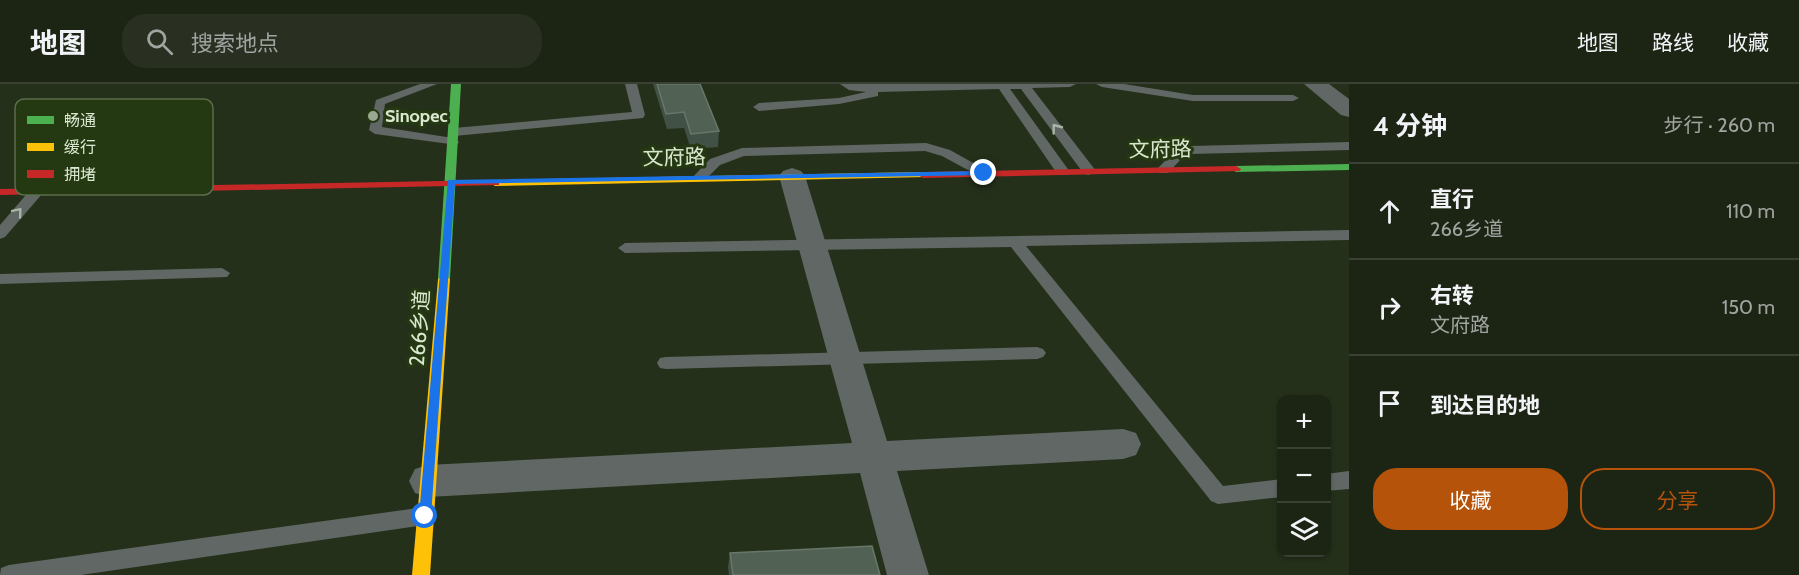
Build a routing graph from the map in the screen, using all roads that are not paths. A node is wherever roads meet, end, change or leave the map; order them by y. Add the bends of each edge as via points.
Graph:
1 (431, 84) edge
2 (456, 84) edge
3 (631, 84) edge
4 (846, 84) edge
5 (1070, 84) edge
6 (1102, 84) edge
7 (1315, 84) edge
8 (1005, 85) edge
9 (1023, 85) edge
10 (892, 88) junction
11 (1293, 98) dead end
12 (759, 107) dead end
13 (1349, 110) edge
14 (454, 137) junction
15 (1349, 146) edge
16 (1349, 167) edge
17 (1163, 170) junction
18 (1089, 171) junction
19 (1063, 172) junction
20 (984, 173) junction
21 (792, 176) junction
22 (699, 178) junction
23 (451, 182) junction
24 (213, 187) edge
25 (0, 192) edge
26 (15, 192) edge
27 (34, 195) edge
28 (0, 234) edge
29 (1349, 235) edge
30 (1015, 242) junction
31 (812, 245) junction
32 (625, 248) dead end
33 (222, 273) dead end
34 (0, 279) edge
35 (1037, 353) dead end
36 (845, 358) junction
37 (666, 363) dead end
38 (1123, 444) dead end
39 (874, 458) junction
40 (1349, 480) edge
41 (1331, 482) edge
42 (1277, 488) edge
43 (427, 498) junction
44 (9, 575) edge
45 (421, 575) edge
46 (908, 575) edge

1 - 14 lane via 380,102 375,130
2 - 14 street, 266乡道
3 - 14 lane via 639,115
4 - 10 lane via 853,88
5 - 9 lane
6 - 11 lane via 1193,98
7 - 13 street
8 - 9 lane
8 - 10 lane
8 - 19 lane
18 -> 9 lane
10 - 12 lane via 864,98
14 - 23 street, 266乡道
15 - 17 lane via 1191,150 1180,153
16 - 17 street, 文府路
17 - 18 street, 文府路
18 - 19 street, 文府路
19 - 20 street, 文府路
20 - 21 street, 文府路
20 - 22 lane via 926,147 742,152 715,162
21 - 22 street, 文府路
21 - 31 street
22 - 23 street, 文府路
23 - 24 street, 文府路
23 - 43 street, 266乡道
25 - 26 street, 文府路
28 -> 27 lane
29 - 30 lane
30 - 31 lane
30 - 42 lane via 1218,495
31 - 32 lane
31 - 36 street
33 - 34 lane
35 - 36 lane
36 - 37 lane
36 - 39 street
38 - 39 street
39 - 43 street
39 - 46 street
40 - 41 lane
43 - 44 lane
43 - 45 street, 266乡道

